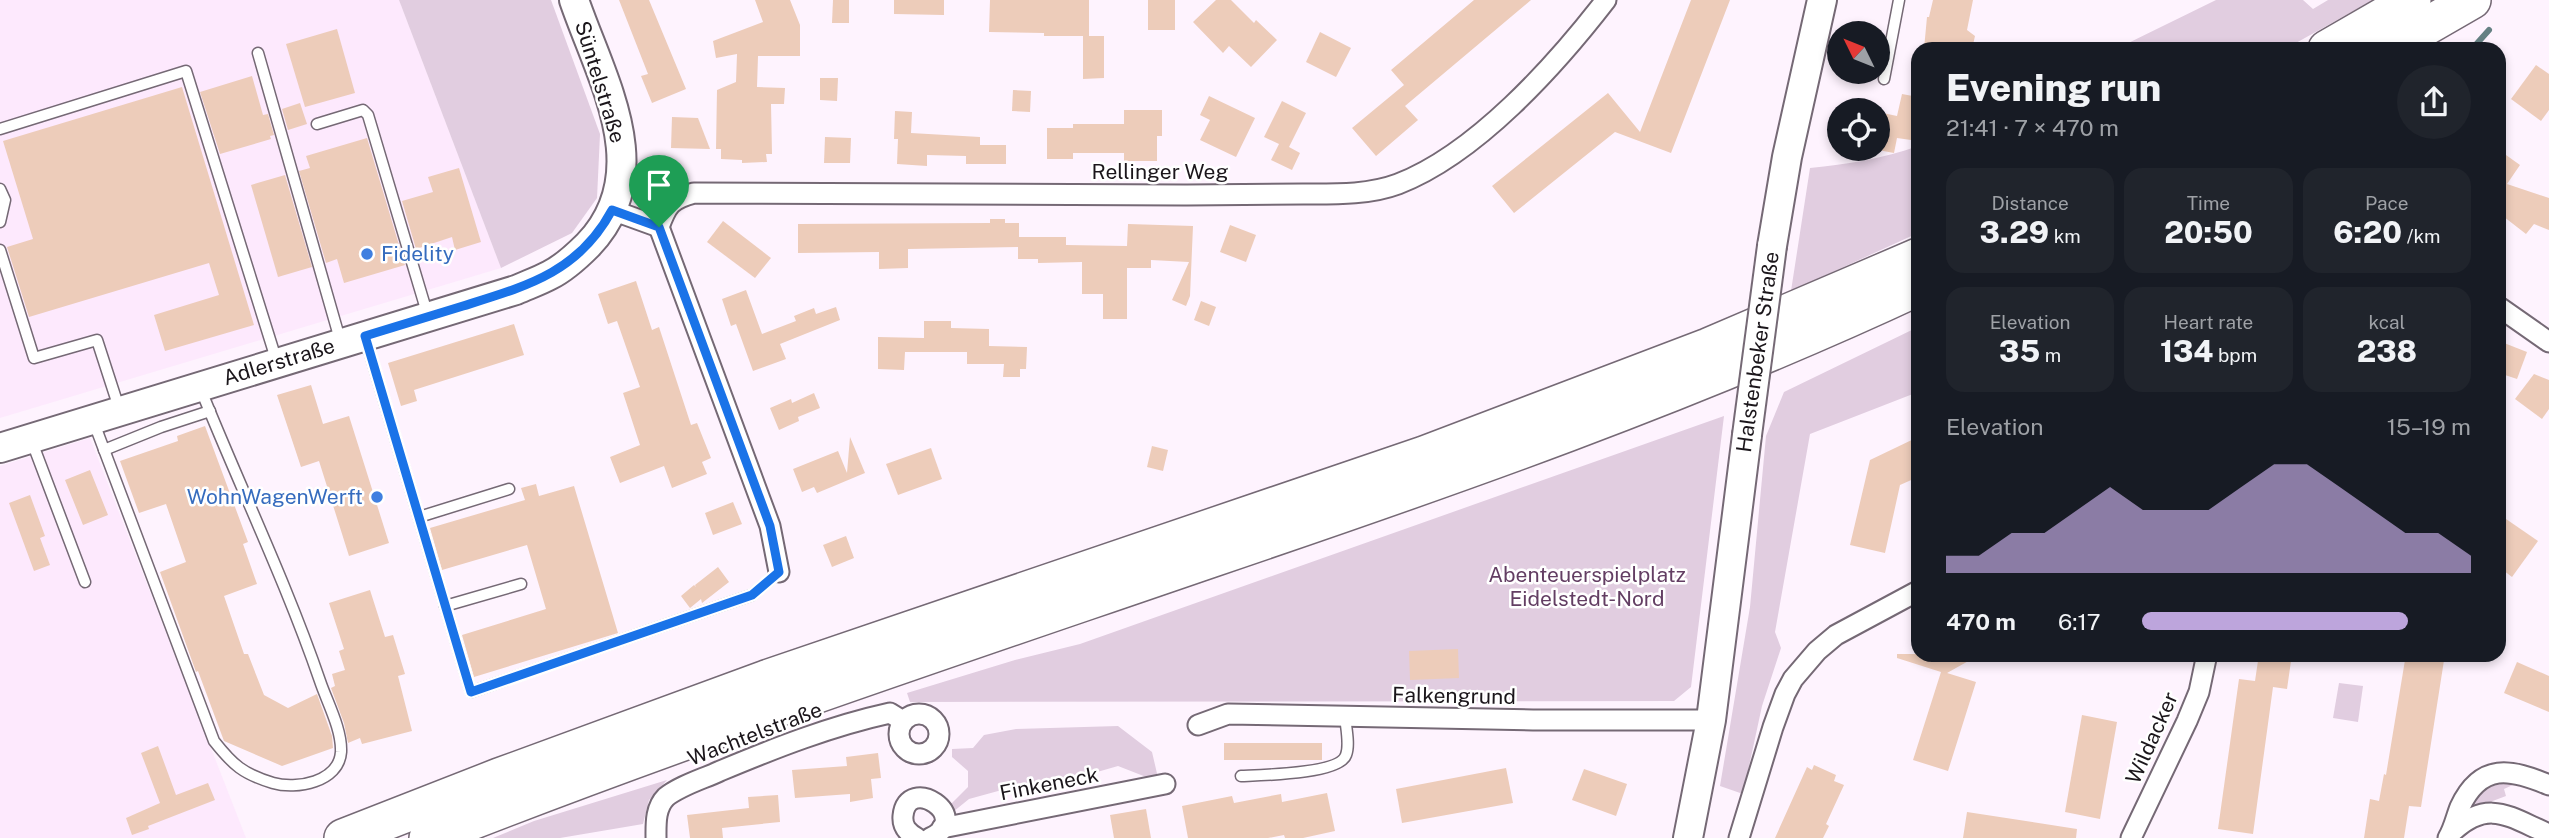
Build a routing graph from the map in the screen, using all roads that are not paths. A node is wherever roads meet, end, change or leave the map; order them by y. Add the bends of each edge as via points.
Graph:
1 (574, 0) edge
2 (1606, 0) edge
3 (1822, 0) edge
4 (1899, 0) edge
5 (2412, 0) edge
6 (2472, 0) edge
7 (2340, 42) edge
8 (2399, 42) edge
9 (1890, 47) edge
10 (258, 53) dead end
11 (317, 124) dead end
12 (0, 129) edge
13 (0, 189) edge
14 (612, 210) junction
15 (0, 222) edge
16 (659, 227) junction
17 (0, 250) edge
18 (1911, 260) edge
19 (1911, 290) edge
20 (2506, 312) edge
21 (428, 317) junction
22 (353, 340) junction
23 (2549, 342) edge
24 (278, 363) junction
25 (205, 399) junction
26 (120, 411) junction
27 (93, 420) junction
28 (30, 439) junction
29 (0, 448) edge
30 (104, 450) junction
31 (509, 489) dead end
32 (419, 517) junction
33 (779, 572) joint
34 (85, 582) dead end
35 (521, 584) dead end
36 (1911, 595) edge
37 (445, 606) junction
38 (2205, 662) edge
39 (1712, 714) junction
40 (1345, 716) junction
41 (903, 720) dead end
42 (1198, 725) dead end
43 (1241, 776) dead end
44 (1165, 784) dead end
45 (2549, 785) edge
46 (2549, 834) edge
47 (922, 835) edge
48 (2450, 835) edge
49 (343, 838) edge
50 (428, 838) edge
51 (656, 838) edge
52 (1688, 838) edge
53 (1739, 838) edge
54 (2131, 838) edge

1 - 14 street, Süntelstraße via 620,131 621,178
2 - 16 street, Rellinger Weg via 1549,69 1504,113 1427,171 1386,188 1338,194 1234,195 694,193 677,198
3 - 39 street, Halstenbeker Straße, bridge via 1772,246
4 - 9 lane
5 - 7 highway
6 - 8 highway
10 - 22 lane
11 - 21 lane via 363,110 368,115
12 - 24 lane via 186,71
13 - 15 lane via 5,200
14 - 16 street
14 - 21 street, Adlerstraße via 587,247 552,274
16 - 33 street via 770,526
17 - 26 lane via 34,358 97,340
18 - 49 highway via 1708,347 1463,441 766,679
19 - 50 highway via 1715,375 1486,464 776,709
20 - 23 street
21 - 22 street, Adlerstraße
22 - 24 street, Adlerstraße
22 - 32 lane
24 - 25 street, Adlerstraße
25 - 26 street, Adlerstraße
25 - 30 lane via 180,420
25 - 30 lane via 305,638 341,740 339,763 326,777 282,786 249,776 214,741
26 - 27 street, Adlerstraße
27 - 28 street, Adlerstraße
27 - 30 lane
28 - 29 street, Adlerstraße
28 - 34 lane
31 - 32 lane
32 - 37 lane
33 - 37 lane via 752,595 471,692
35 - 37 lane
36 - 53 street via 1836,635 1793,679 1773,727
38 - 54 street, Wildacker via 2187,721
39 - 40 street, Falkengrund via 1533,720
39 - 52 street, Halstenbeker Straße
40 - 42 street, Falkengrund via 1227,714
40 - 43 lane via 1347,750 1340,763 1329,768
41 - 51 street, Wachtelstraße via 890,712 851,721 685,786 665,799 656,817
44 - 47 street, Finkeneck
45 - 48 street via 2508,771 2485,778 2468,793
46 - 48 street via 2489,812 2470,817

